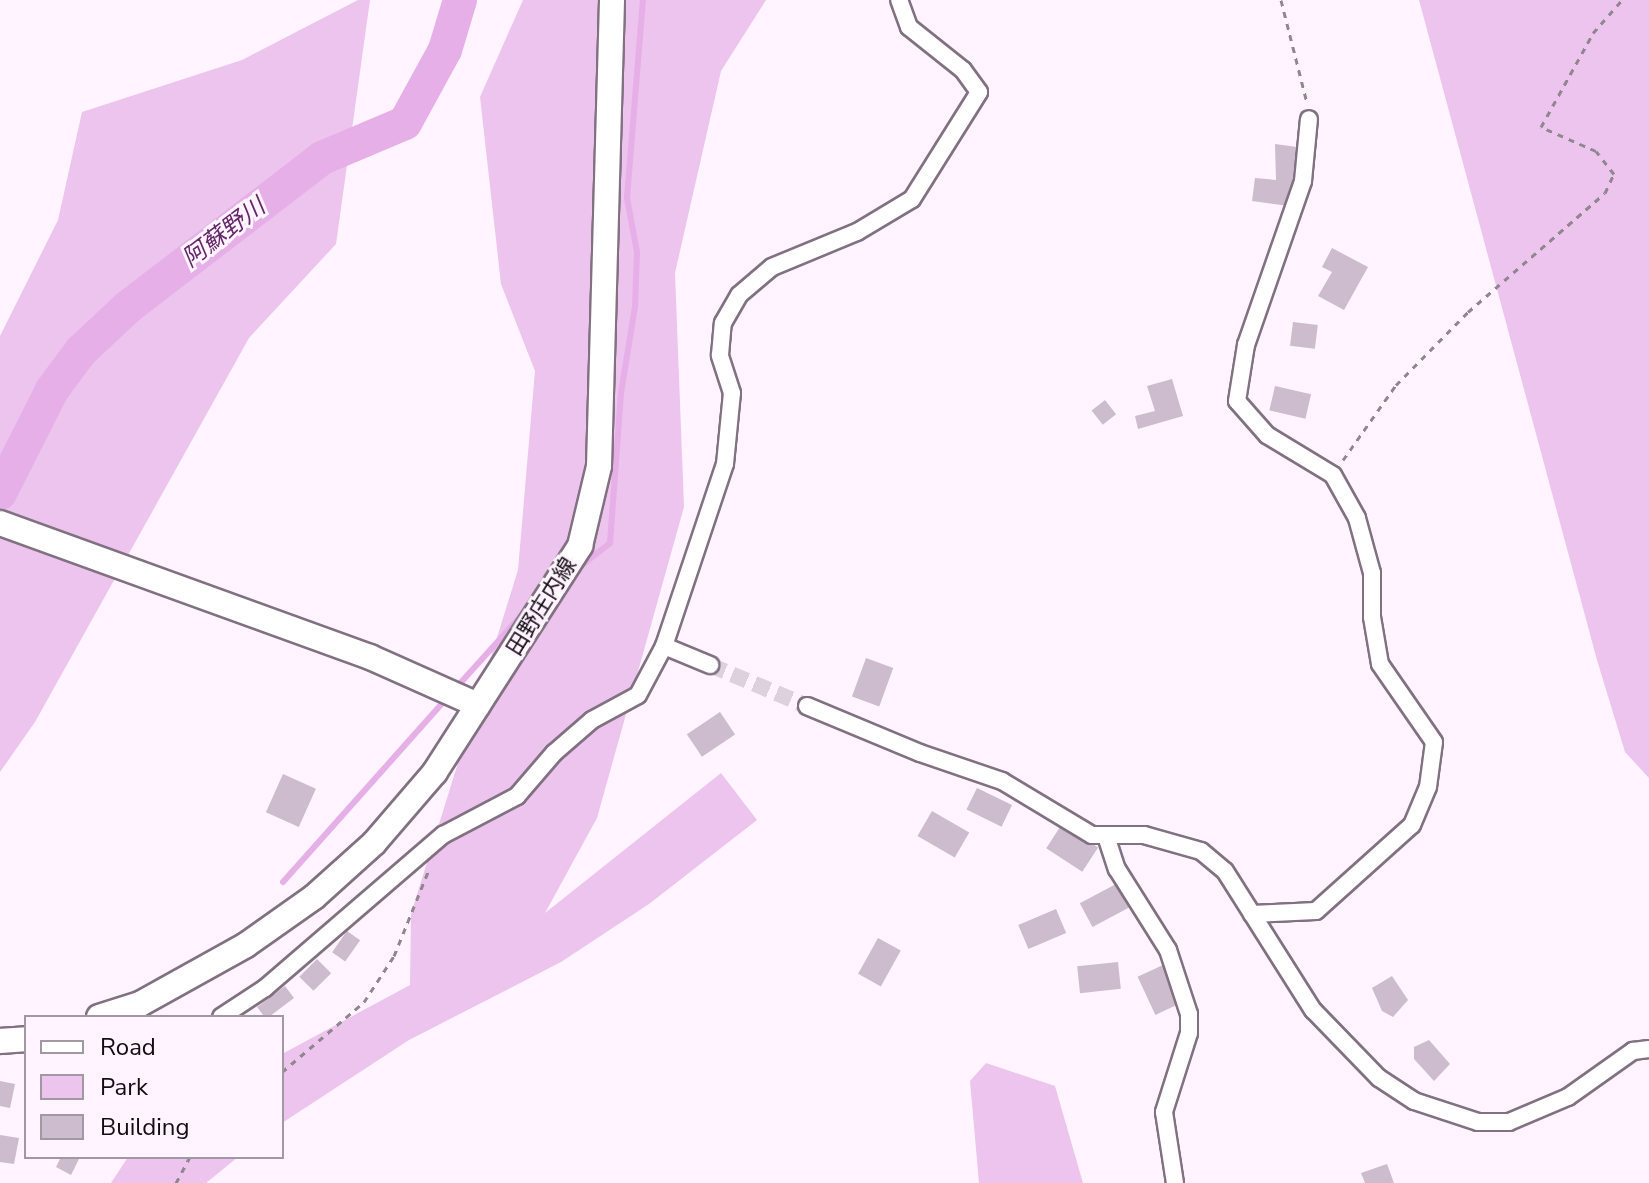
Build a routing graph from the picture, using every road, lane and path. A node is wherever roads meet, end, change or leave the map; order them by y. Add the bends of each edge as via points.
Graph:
1 (612, 0) edge
2 (899, 0) edge
3 (1281, 0) edge
4 (1622, 0) edge
5 (1309, 119) joint
6 (1333, 475) junction
7 (0, 523) edge
8 (664, 646) junction
9 (710, 665) tunnel mouth
10 (478, 705) junction
11 (807, 706) tunnel mouth
12 (443, 835) junction
13 (1106, 836) junction
14 (1252, 914) junction
15 (105, 1015) edge
16 (224, 1015) edge
17 (1649, 1049) edge
18 (284, 1070) edge
19 (189, 1159) edge
20 (176, 1183) edge
21 (1175, 1183) edge

1 - 10 main road, 田野庄内線 via 599,466 580,546
2 - 8 street via 909,27 963,70 979,92 912,199 857,232 772,267 739,295 723,323 720,355 732,393 725,464
3 - 5 path
4 - 6 path via 1593,33 1541,127 1596,151 1614,174 1605,193 1468,312 1396,385
5 - 6 street via 1303,181 1246,345 1237,401 1267,435
6 - 14 street via 1357,518 1372,573 1380,664 1434,742 1428,787 1412,825 1316,911
7 - 10 main road via 370,657
8 - 9 street
8 - 12 street via 638,695 592,720 517,796
10 - 15 main road, 田野庄内線 via 425,784 374,843 314,897 233,953 140,1004
11 - 13 street via 1002,781 1083,831
12 - 16 street via 276,979
12 - 18 path via 394,956 364,1002
13 - 14 street via 1172,840 1201,851 1225,871
13 - 21 street via 1117,869 1168,950 1189,1014 1189,1033 1164,1112
14 - 17 street via 1304,998 1354,1055 1414,1101 1462,1118 1493,1123 1525,1117 1575,1093 1633,1051
19 - 20 path

